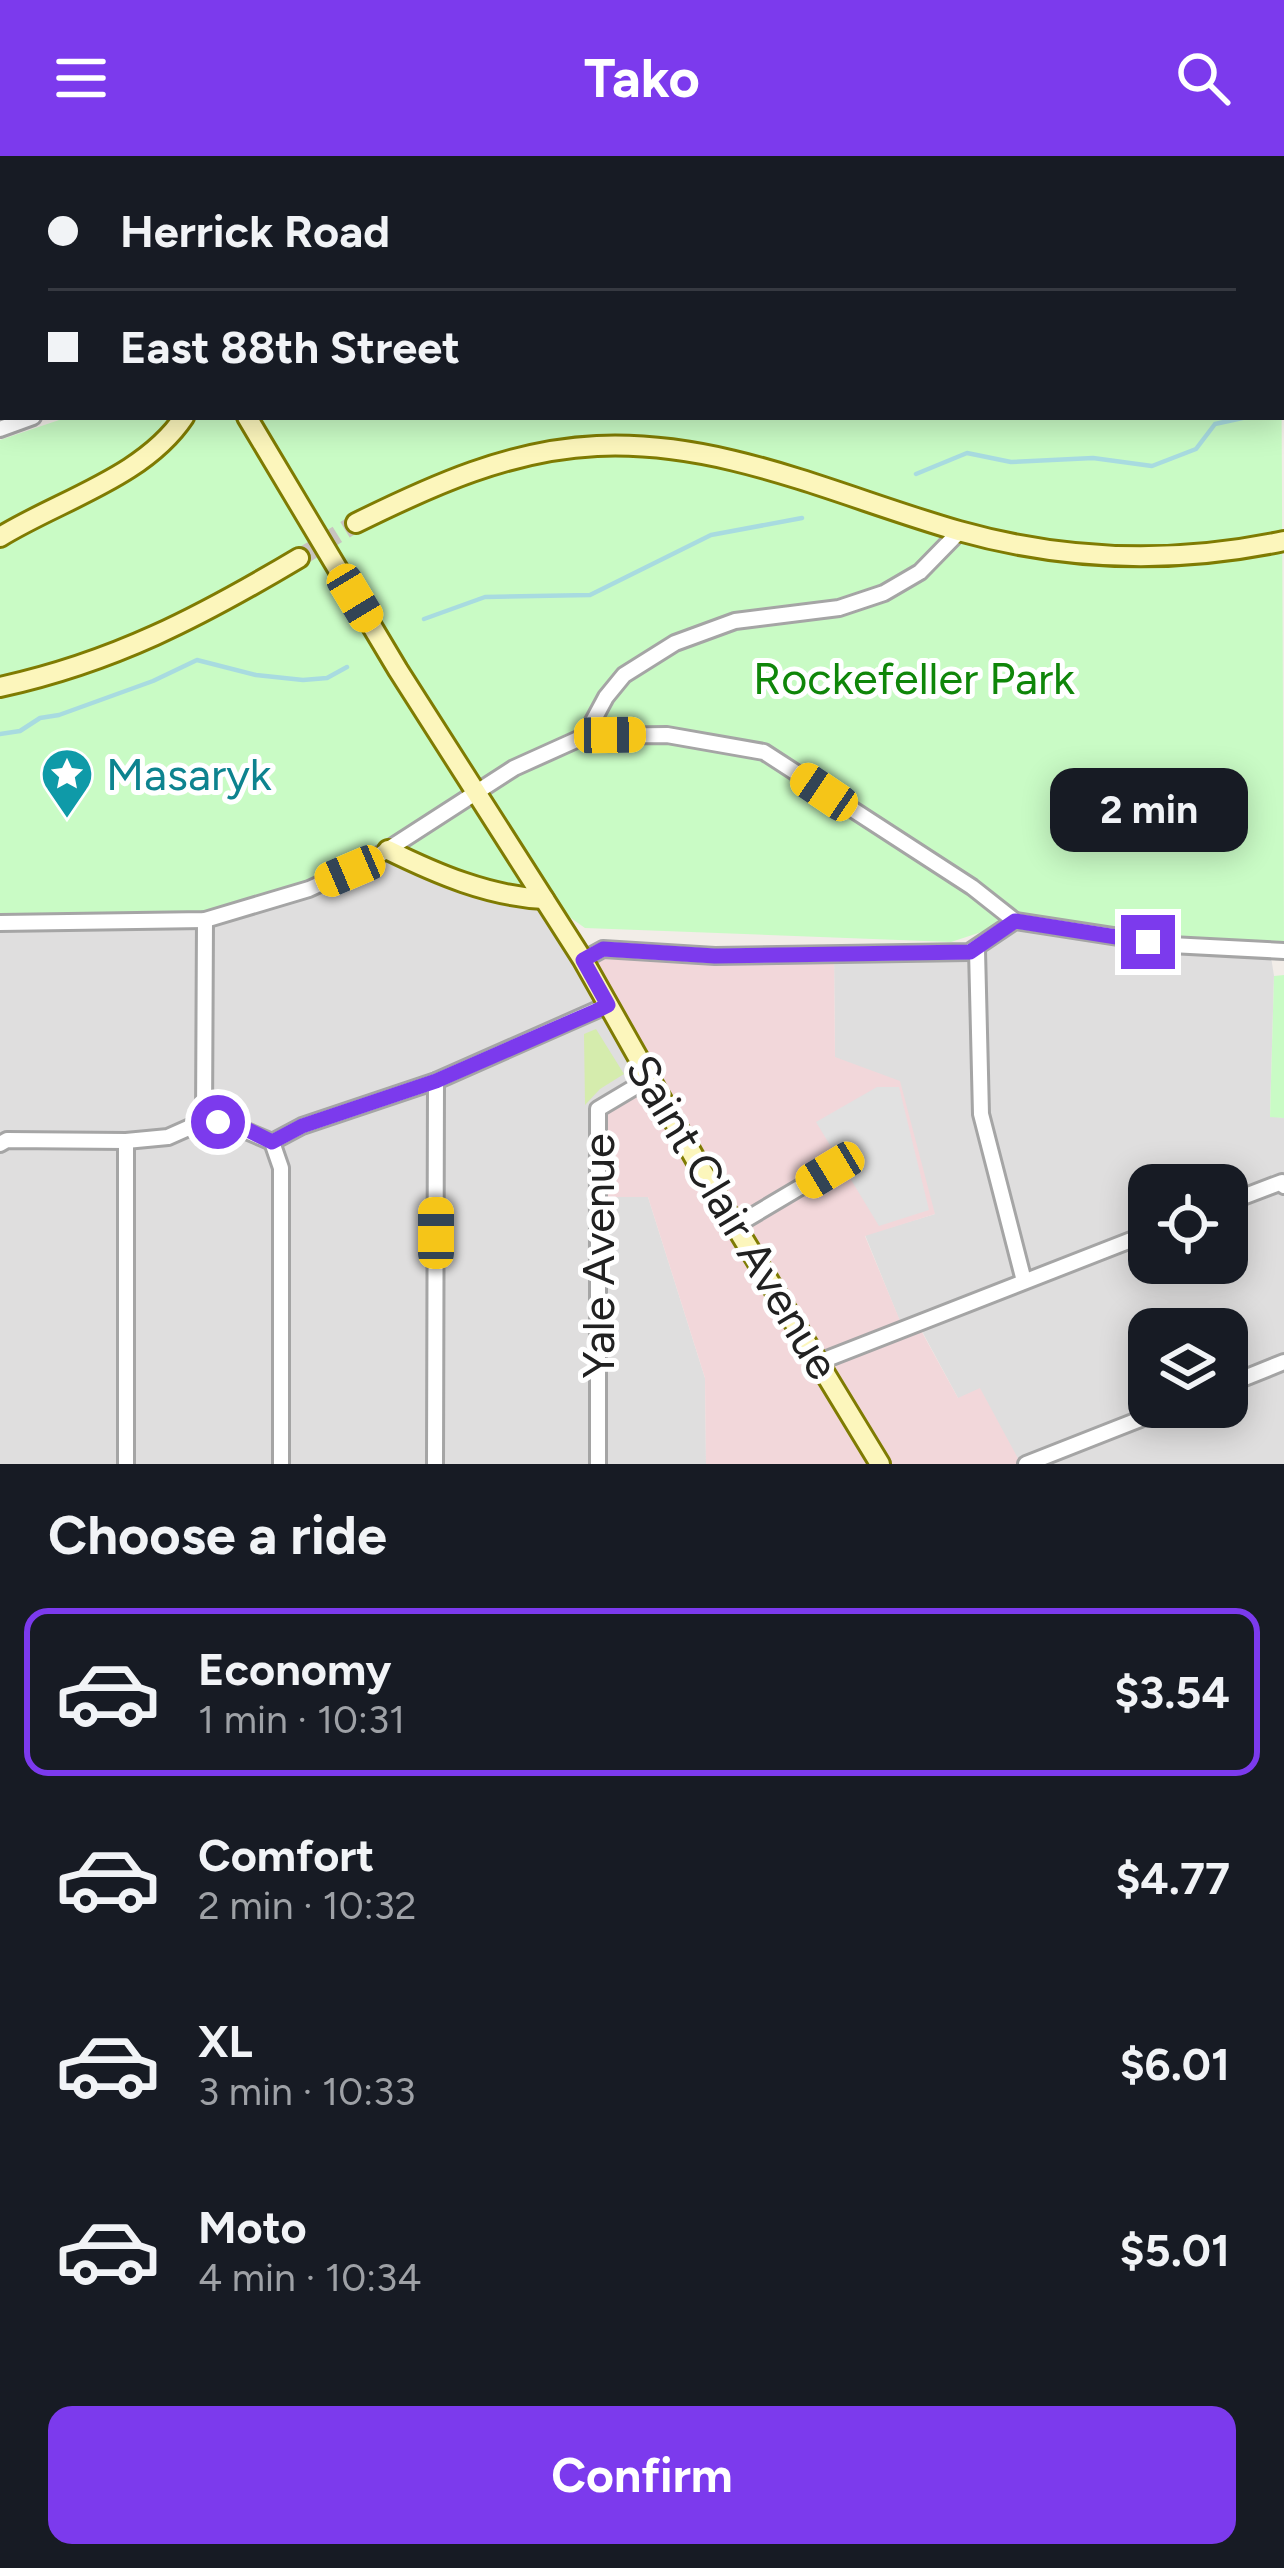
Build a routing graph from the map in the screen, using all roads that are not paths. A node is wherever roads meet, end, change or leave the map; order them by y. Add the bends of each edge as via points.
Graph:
1 (182, 420) edge
2 (250, 420) edge
3 (356, 523) tunnel mouth
4 (960, 531) junction
5 (0, 536) edge
6 (1284, 541) edge
7 (299, 558) tunnel mouth
8 (0, 687) edge
9 (585, 736) junction
10 (476, 792) junction
11 (388, 850) junction
12 (544, 898) junction
13 (205, 920) junction
14 (1015, 921) junction
15 (0, 922) edge
16 (977, 950) junction
17 (1284, 951) edge
18 (583, 960) junction
19 (608, 1005) junction
20 (650, 1078) junction
21 (436, 1081) junction
22 (204, 1121) junction
23 (126, 1141) junction
24 (272, 1142) junction
25 (0, 1144) edge
26 (836, 1166) dead end
27 (1283, 1184) edge
28 (1248, 1196) edge
29 (736, 1226) junction
30 (1128, 1241) edge
31 (1024, 1280) junction
32 (818, 1362) junction
33 (1284, 1362) edge
34 (1248, 1377) edge
35 (1128, 1424) edge
36 (126, 1464) edge
37 (281, 1464) edge
38 (435, 1464) edge
39 (598, 1464) edge
40 (880, 1464) edge
41 (1026, 1464) edge

1 - 5 main road via 137,462
2 - 10 main road, Saint Clair Avenue
3 - 4 main road via 448,478 559,450 628,446 794,476
4 - 6 main road via 1136,558
4 - 9 street via 920,572 884,593 839,608 734,621 675,643 624,675
7 - 8 main road via 146,643
9 - 10 street
9 - 14 street via 668,735 764,752
10 - 11 street
10 - 12 main road, Saint Clair Avenue
11 - 12 main road via 467,884
11 - 13 street via 309,889
12 - 18 main road, Saint Clair Avenue
13 - 15 street
13 - 22 street
14 - 16 street
14 - 17 street via 1180,946
16 - 18 street via 715,956 603,949
16 - 31 street via 981,1114
18 - 19 main road, Saint Clair Avenue
19 - 20 main road, Saint Clair Avenue
19 - 21 street
20 - 29 main road, Saint Clair Avenue
20 - 39 street, Yale Avenue via 598,1109
21 - 24 street
21 - 38 street
22 - 23 street via 169,1137
22 - 24 street
23 - 25 street
23 - 36 street
24 - 37 street via 281,1168
26 - 29 street
27 - 28 street
29 - 32 main road, Saint Clair Avenue
30 - 31 street
31 - 32 street
32 - 40 main road, Saint Clair Avenue
33 - 34 street
35 - 41 street

